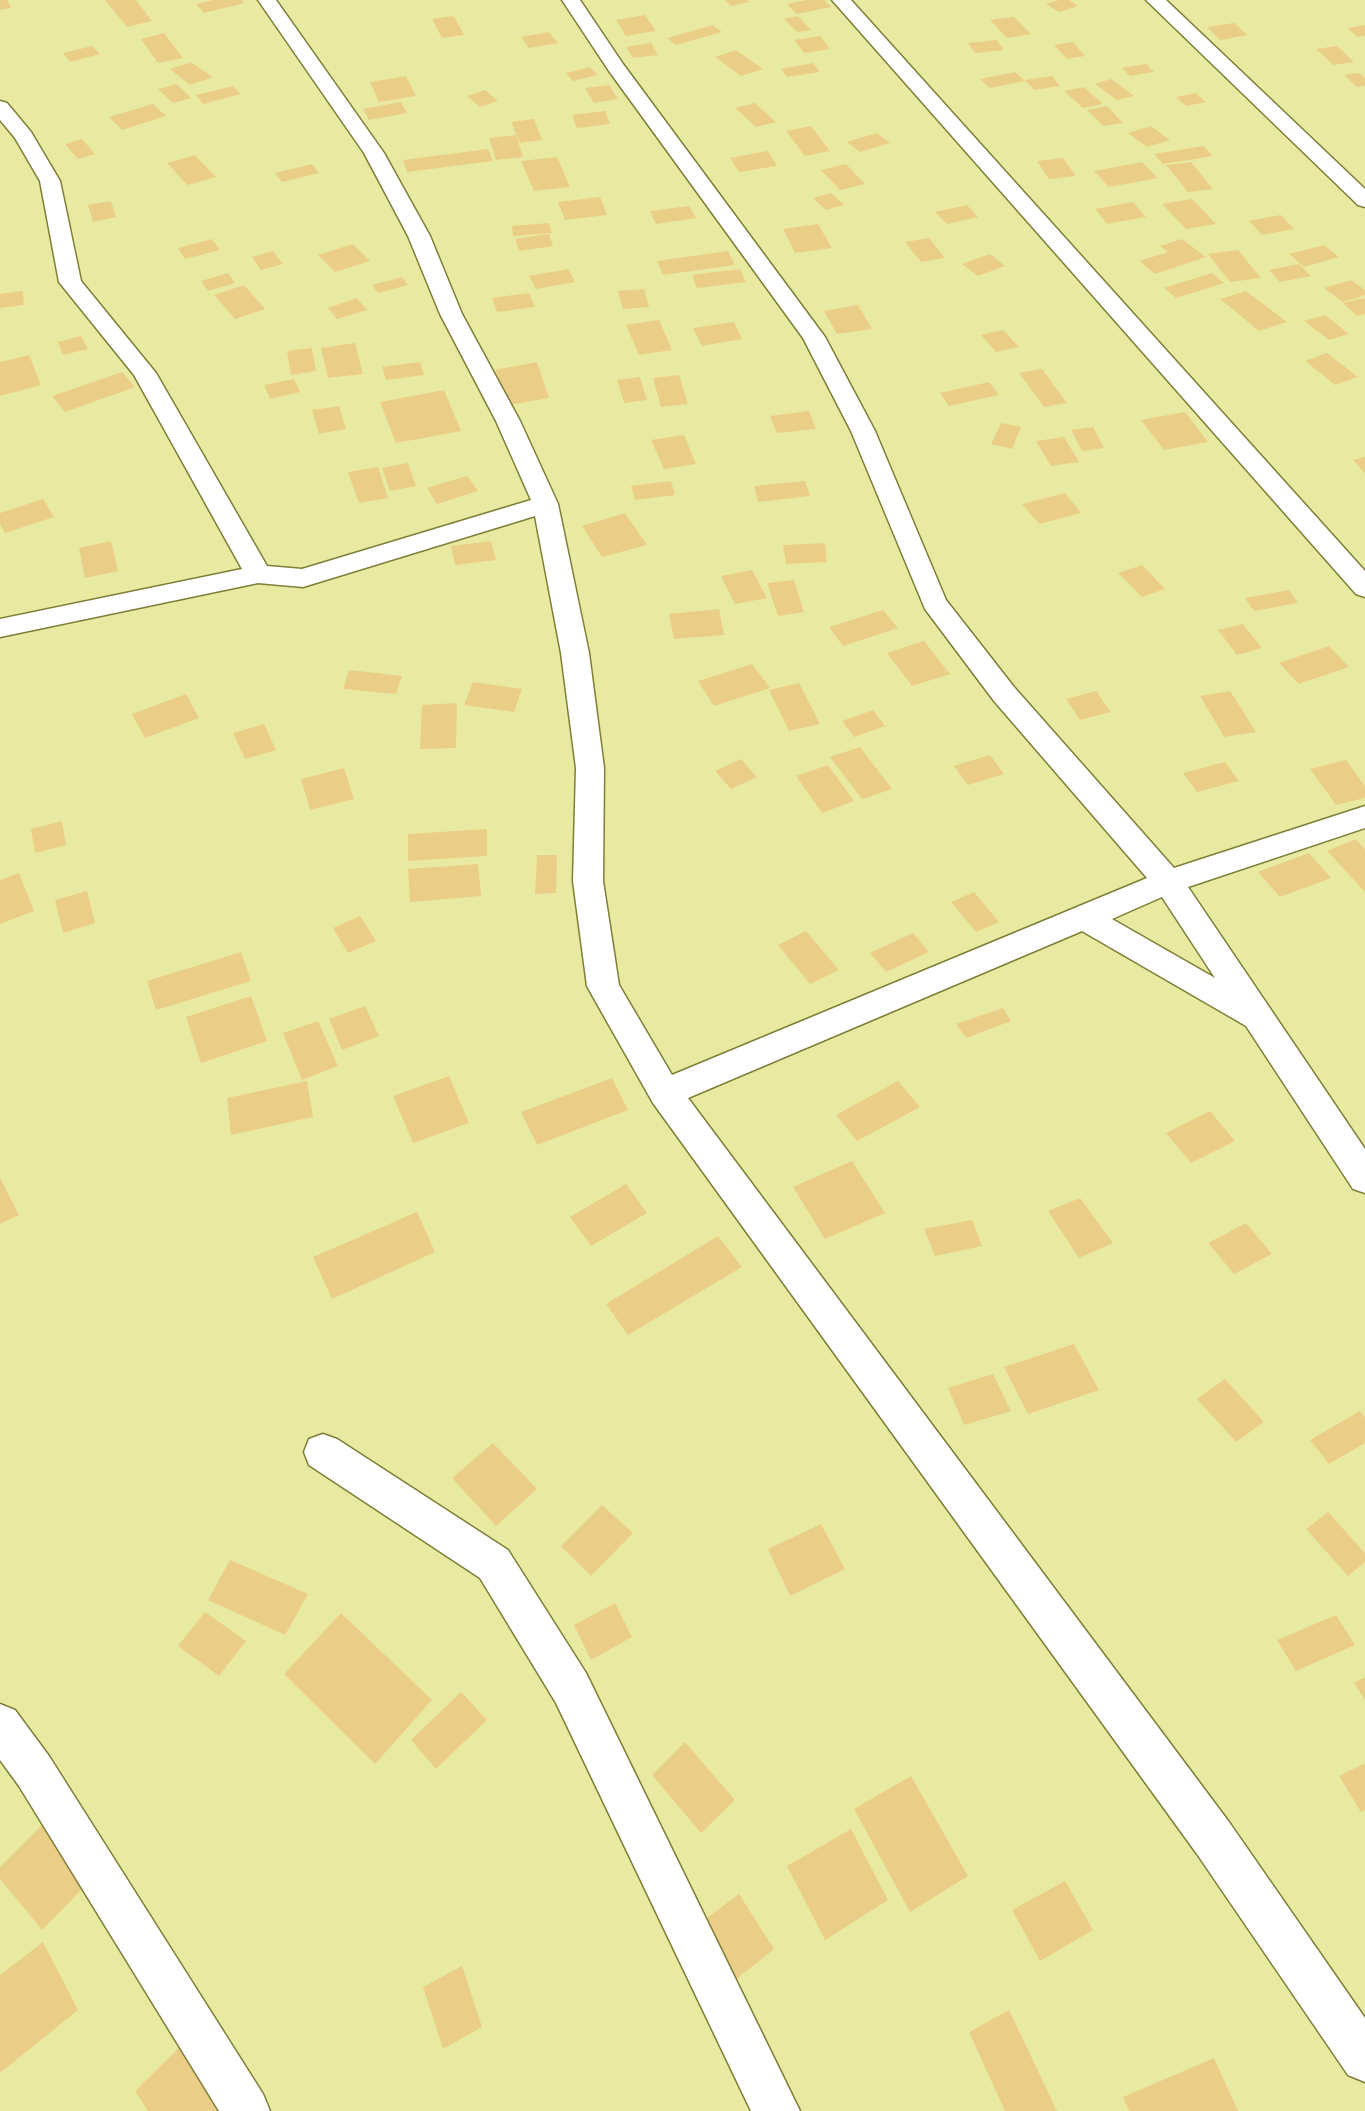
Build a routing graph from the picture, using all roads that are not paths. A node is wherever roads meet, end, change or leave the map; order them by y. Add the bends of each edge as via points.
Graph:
1 (267, 0) edge
2 (572, 0) edge
3 (841, 0) edge
4 (1155, 0) edge
5 (0, 108) edge
6 (1365, 201) edge
7 (545, 504) junction
8 (258, 574) junction
9 (1365, 588) edge
10 (0, 628) edge
11 (1365, 817) edge
12 (1168, 882) junction
13 (1085, 918) junction
14 (1256, 1018) junction
15 (665, 1093) junction
16 (1365, 1178) edge
17 (323, 1452) dead end
18 (0, 1725) edge
19 (1365, 2058) edge
20 (246, 2111) edge
21 (776, 2111) edge

1 - 7 street via 374,153 419,236 451,314
2 - 12 street via 616,67 814,338 863,431 934,603 1004,694
3 - 9 street
4 - 6 street
5 - 8 street via 24,136 50,181 70,282 144,373
7 - 8 street via 303,578
7 - 15 street via 575,653 590,768 588,881 603,986
8 - 10 street
11 - 12 street
12 - 13 street
12 - 14 street
13 - 14 street
13 - 15 street
14 - 16 street
15 - 19 street via 1213,1838
17 - 21 street via 494,1564 571,1688
18 - 20 street via 34,1771

